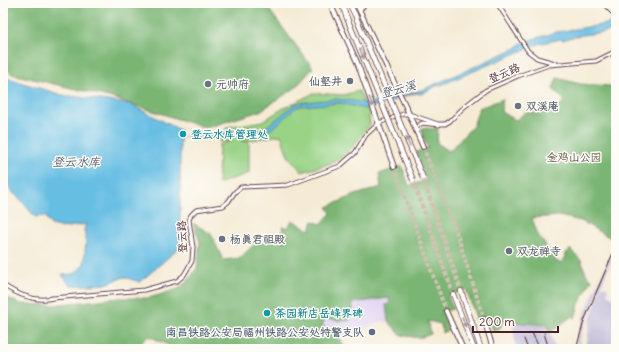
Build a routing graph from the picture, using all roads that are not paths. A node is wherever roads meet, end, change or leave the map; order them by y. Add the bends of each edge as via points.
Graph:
1 (330, 3) edge
2 (340, 3) edge
3 (349, 3) edge
4 (356, 3) edge
5 (366, 3) edge
6 (497, 3) edge
7 (360, 10) junction
8 (616, 51) edge
9 (556, 64) junction
10 (409, 114) junction
11 (379, 123) junction
12 (443, 124) junction
13 (438, 125) junction
14 (416, 130) junction
15 (423, 147) tunnel mouth
16 (394, 167) tunnel mouth
17 (423, 178) tunnel mouth
18 (413, 180) tunnel mouth
19 (3, 285) edge
20 (461, 292) tunnel mouth
21 (454, 294) tunnel mouth
22 (446, 311) tunnel mouth
23 (484, 319) tunnel mouth
24 (464, 349) edge
25 (474, 349) edge
26 (481, 349) edge
27 (493, 349) edge

1 -> 11 main road
2 -> 18 highway, bridge
17 -> 3 highway, bridge
4 - 7 main road
5 - 7 street
6 - 9 street via 526,49 537,58
7 - 10 main road
8 - 9 street, 登云路 via 596,61
9 - 12 street, 登云路 via 534,69 489,89
10 - 11 street, 登云路
10 - 12 street
10 - 13 street
10 - 14 main road
11 - 16 main road
11 - 19 street, 登云路 via 353,155 338,167 285,186 241,187 223,206 194,211 189,220 194,246 192,258 183,277 177,281 144,290 47,300 24,296
12 - 13 street
13 - 14 street via 422,123
14 - 15 main road
20 - 26 highway
21 -> 25 highway
22 - 24 main road
23 - 27 main road

